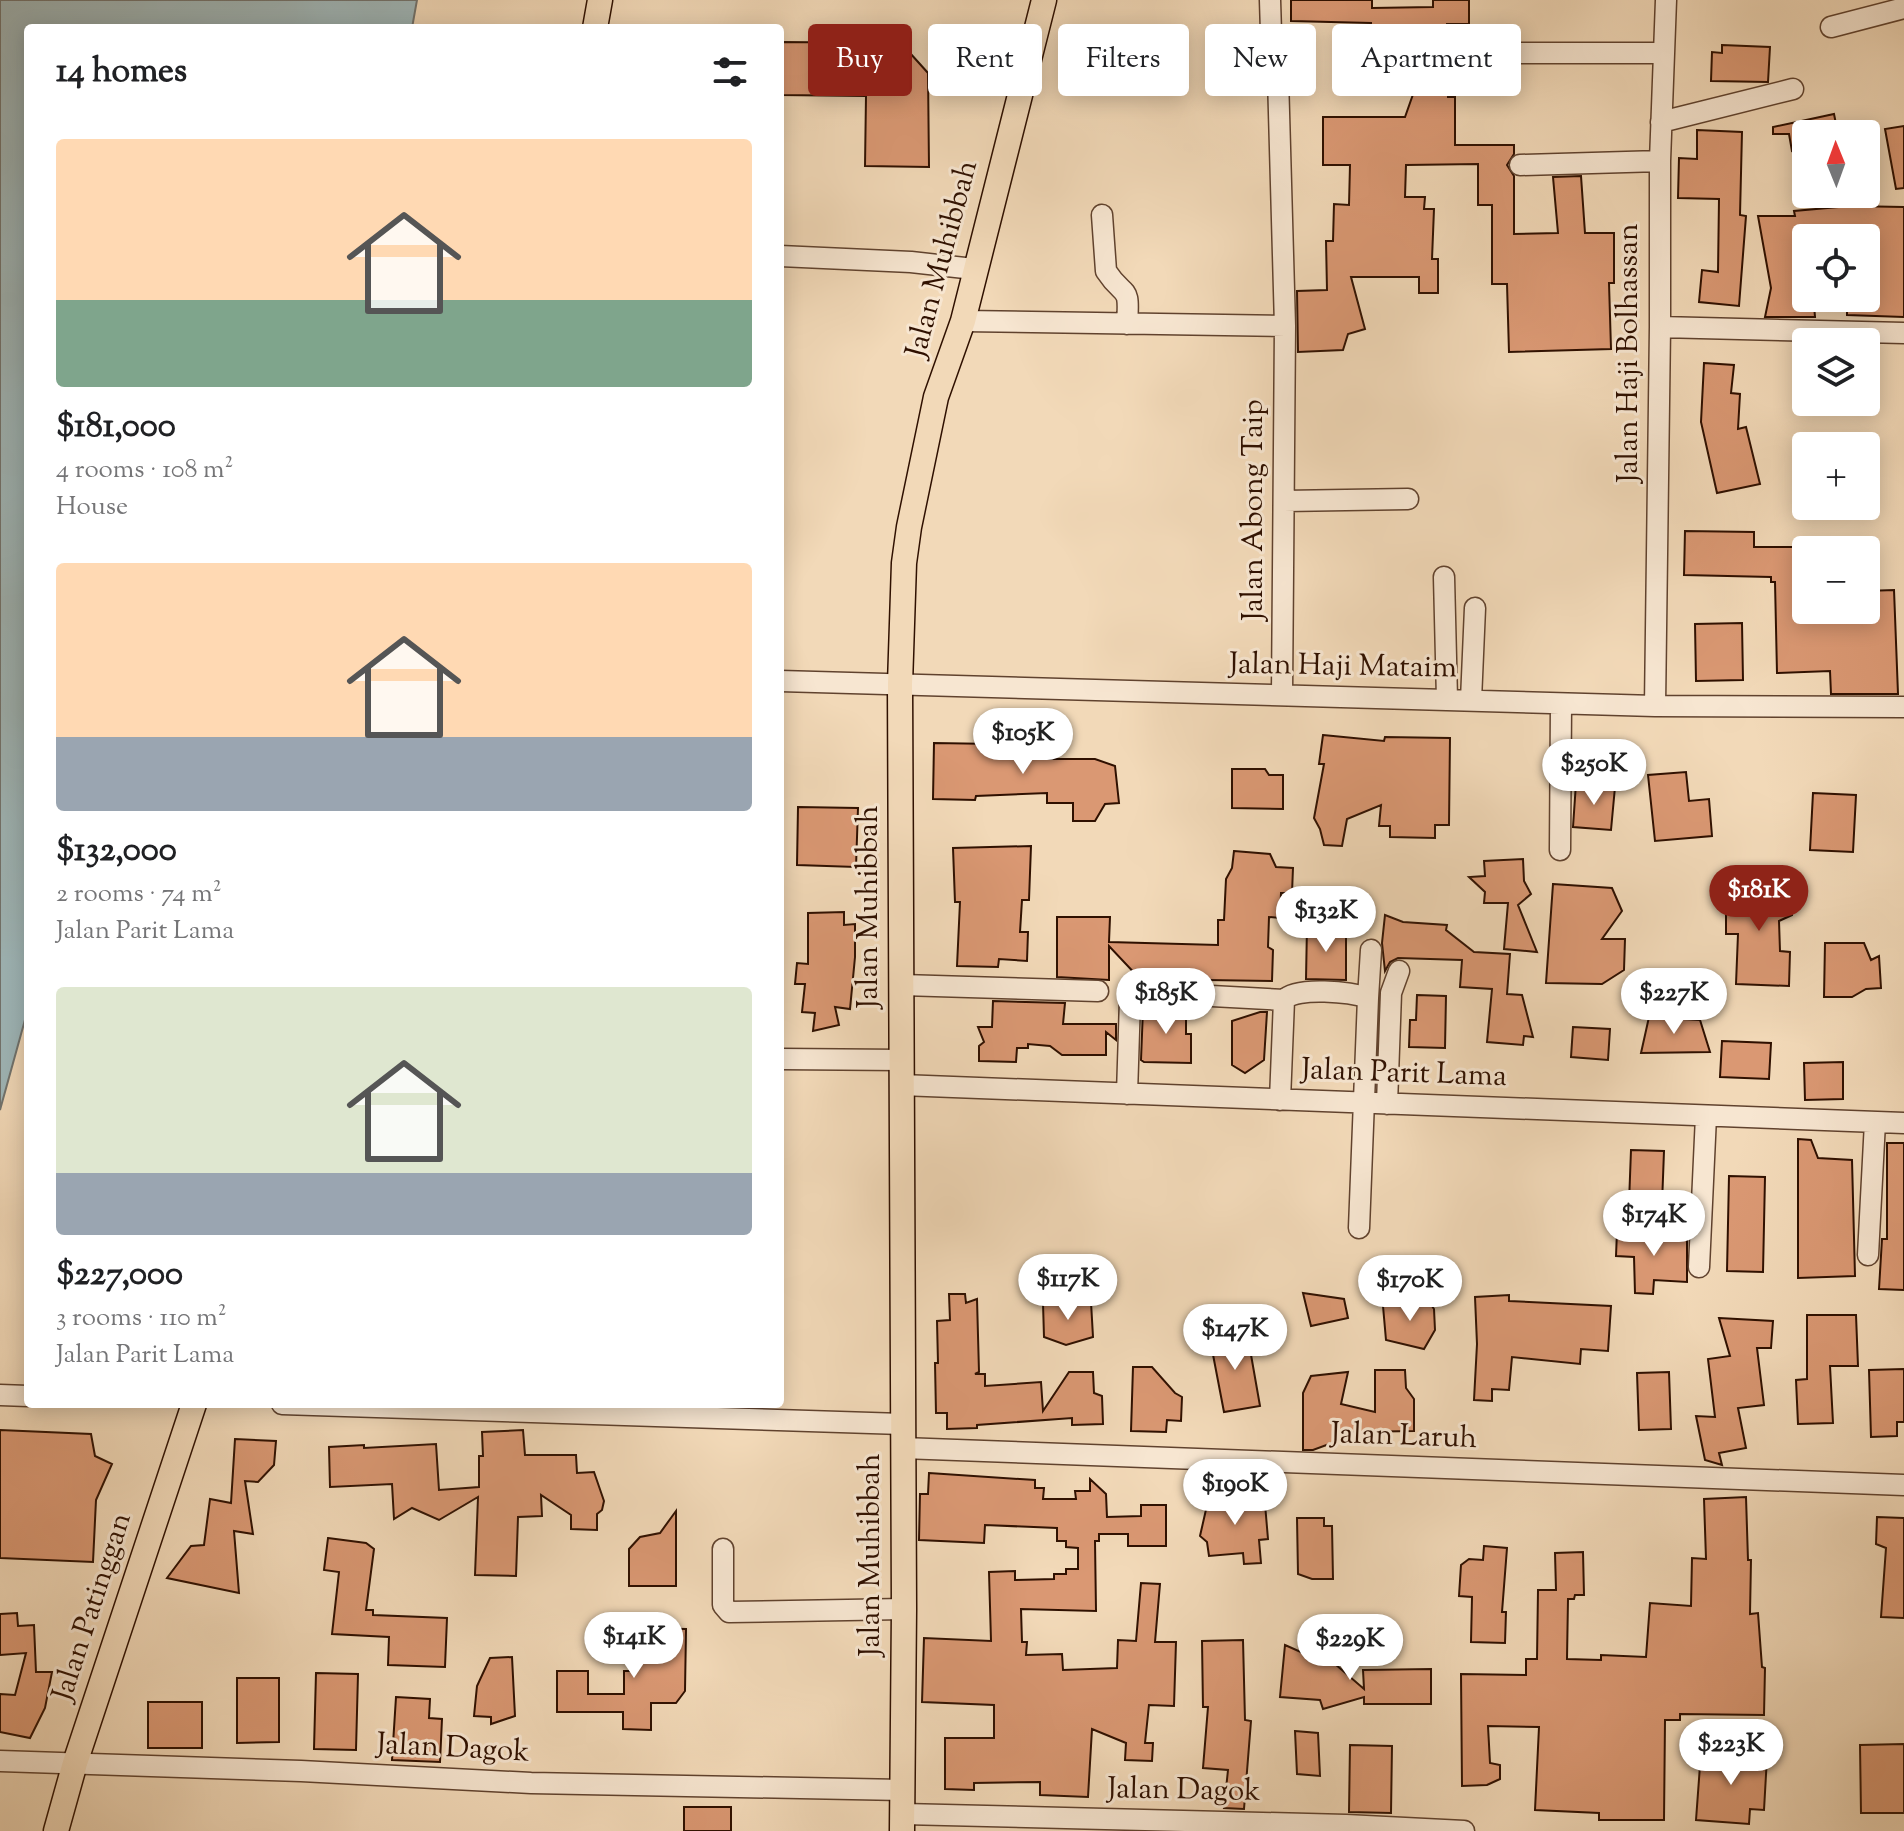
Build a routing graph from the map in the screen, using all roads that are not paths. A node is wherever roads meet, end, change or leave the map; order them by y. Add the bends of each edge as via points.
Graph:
1 (600, 0) edge
2 (1044, 0) edge
3 (1270, 0) edge
4 (1666, 0) edge
5 (1904, 8) edge
6 (596, 24) edge
7 (1831, 27) dead end
8 (1521, 53) edge
9 (1664, 53) junction
10 (1793, 89) dead end
11 (1661, 122) junction
12 (1660, 161) junction
13 (1520, 165) dead end
14 (1102, 215) dead end
15 (784, 256) edge
16 (974, 269) junction
17 (963, 321) junction
18 (1127, 324) junction
19 (1285, 326) junction
20 (1660, 327) junction
21 (1904, 333) edge
22 (1408, 499) dead end
23 (1284, 501) junction
24 (1444, 577) dead end
25 (1475, 608) dead end
26 (784, 681) edge
27 (900, 684) junction
28 (1282, 694) junction
29 (1447, 699) junction
30 (1471, 700) junction
31 (1561, 704) junction
32 (1655, 706) junction
33 (1904, 707) edge
34 (1560, 850) dead end
35 (1371, 950) dead end
36 (1399, 971) dead end
37 (902, 985) junction
38 (1098, 991) dead end
39 (1368, 998) junction
40 (1284, 1000) junction
41 (784, 1059) edge
42 (901, 1072) junction
43 (1127, 1094) junction
44 (1280, 1100) junction
45 (1365, 1103) junction
46 (1387, 1104) junction
47 (1706, 1116) junction
48 (1875, 1122) junction
49 (1904, 1123) edge
50 (1359, 1228) dead end
51 (1868, 1255) dead end
52 (1699, 1267) dead end
53 (0, 1395) edge
54 (24, 1396) edge
55 (193, 1408) edge
56 (406, 1408) edge
57 (902, 1424) junction
58 (902, 1448) junction
59 (1904, 1485) edge
60 (723, 1549) dead end
61 (904, 1609) junction
62 (0, 1761) edge
63 (75, 1763) junction
64 (902, 1811) edge
65 (56, 1831) edge
66 (1464, 1831) edge

1 - 6 main road
2 - 16 main road, Jalan Muhibbah
3 - 19 street, Jalan Abong Taip via 1278,77
4 - 9 street, Jalan Haji Bolhassan
5 - 7 street
8 - 9 street
9 - 11 street, Jalan Haji Bolhassan
10 - 11 street
11 - 12 street, Jalan Haji Bolhassan
12 - 13 street
12 - 20 street, Jalan Haji Bolhassan
14 - 18 street via 1106,271 1129,298
15 - 16 street
16 - 17 main road, Jalan Muhibbah
17 - 18 street
17 - 27 main road, Jalan Muhibbah via 936,397 909,527
18 - 19 street
19 - 23 street, Jalan Abong Taip
20 - 21 street
20 - 32 street, Jalan Haji Bolhassan
22 - 23 street
23 - 28 street, Jalan Abong Taip
24 - 29 street
25 - 30 street
26 - 27 street, Jalan Haji Mataim
27 - 28 street, Jalan Haji Mataim
27 - 37 main road, Jalan Muhibbah
28 - 29 street, Jalan Haji Mataim
29 - 30 street, Jalan Haji Mataim
30 - 31 street, Jalan Haji Mataim
31 - 32 street, Jalan Haji Mataim
31 - 34 street
32 - 33 street, Jalan Haji Mataim
35 - 39 street
36 - 46 street via 1391,993
37 - 38 street
37 - 42 main road, Jalan Muhibbah
39 - 40 street via 1298,993
39 - 45 street
40 - 43 street via 1137,992 1130,1000
40 - 44 street
41 - 42 street, Jalan Parit Lama
42 - 43 street, Jalan Parit Lama
42 - 57 main road, Jalan Muhibbah
43 - 44 street, Jalan Parit Lama
44 - 45 street, Jalan Parit Lama
45 - 46 street, Jalan Parit Lama
45 - 50 street
46 - 47 street, Jalan Parit Lama
47 - 48 street, Jalan Parit Lama
47 - 52 street
48 - 49 street, Jalan Parit Lama
48 - 51 street
53 - 54 street
55 - 63 main road, Jalan Patinggan
56 - 57 street
57 - 58 main road, Jalan Muhibbah
58 - 59 street, Jalan Laruh
58 - 61 main road, Jalan Muhibbah
60 - 61 street via 723,1605 729,1612
61 - 64 main road, Jalan Muhibbah
62 - 63 street, Jalan Dagok
63 - 64 street, Jalan Dagok via 531,1783
63 - 65 main road, Jalan Patinggan
64 - 66 street, Jalan Dagok

